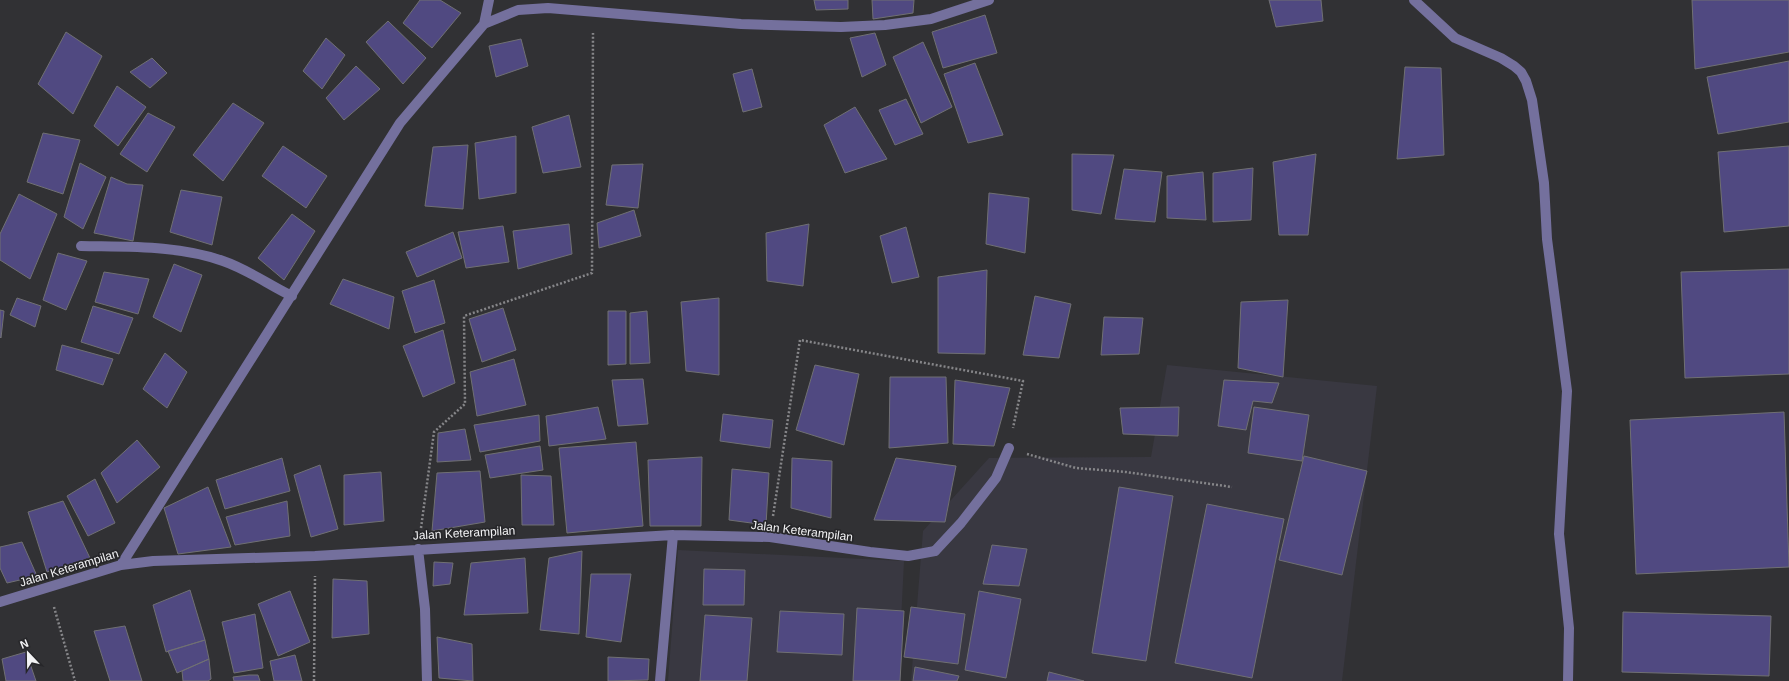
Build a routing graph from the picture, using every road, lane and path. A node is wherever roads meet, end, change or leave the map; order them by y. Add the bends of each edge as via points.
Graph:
1 (489, 0) edge
2 (989, 0) edge
3 (1414, 0) edge
4 (593, 12) junction
5 (484, 24) junction
6 (81, 246) dead end
7 (292, 296) junction
8 (1009, 448) junction
9 (1232, 487) dead end
10 (673, 535) junction
11 (770, 537) junction
12 (418, 549) junction
13 (315, 556) junction
14 (121, 565) junction
15 (48, 587) junction
16 (0, 602) edge
17 (75, 681) edge
18 (314, 681) edge
19 (428, 681) edge
20 (660, 681) edge
21 (1568, 681) edge

1 - 5 street
2 - 4 street via 931,19 885,26 741,24
3 - 21 street via 1455,38 1514,66 1526,81 1532,100 1544,183 1547,239 1567,391 1559,534 1569,628
4 - 5 street via 548,8 518,10
4 - 12 path via 592,273 464,316 465,404 434,432
5 - 7 street via 400,124
6 - 7 street via 164,248 197,254 224,262
7 - 14 street
8 - 9 path via 1076,468 1126,472
8 - 11 street, Jalan Keterampilan via 996,478 961,524 935,551 908,556
8 - 11 path via 1022,381 800,340
10 - 11 street, Jalan Keterampilan
10 - 12 street, Jalan Keterampilan
10 - 20 street
12 - 13 street, Jalan Keterampilan
12 - 19 street via 425,609
13 - 14 street, Jalan Keterampilan via 153,561
13 - 18 path
14 - 15 street, Jalan Keterampilan
15 - 16 street, Jalan Keterampilan
15 - 17 path

